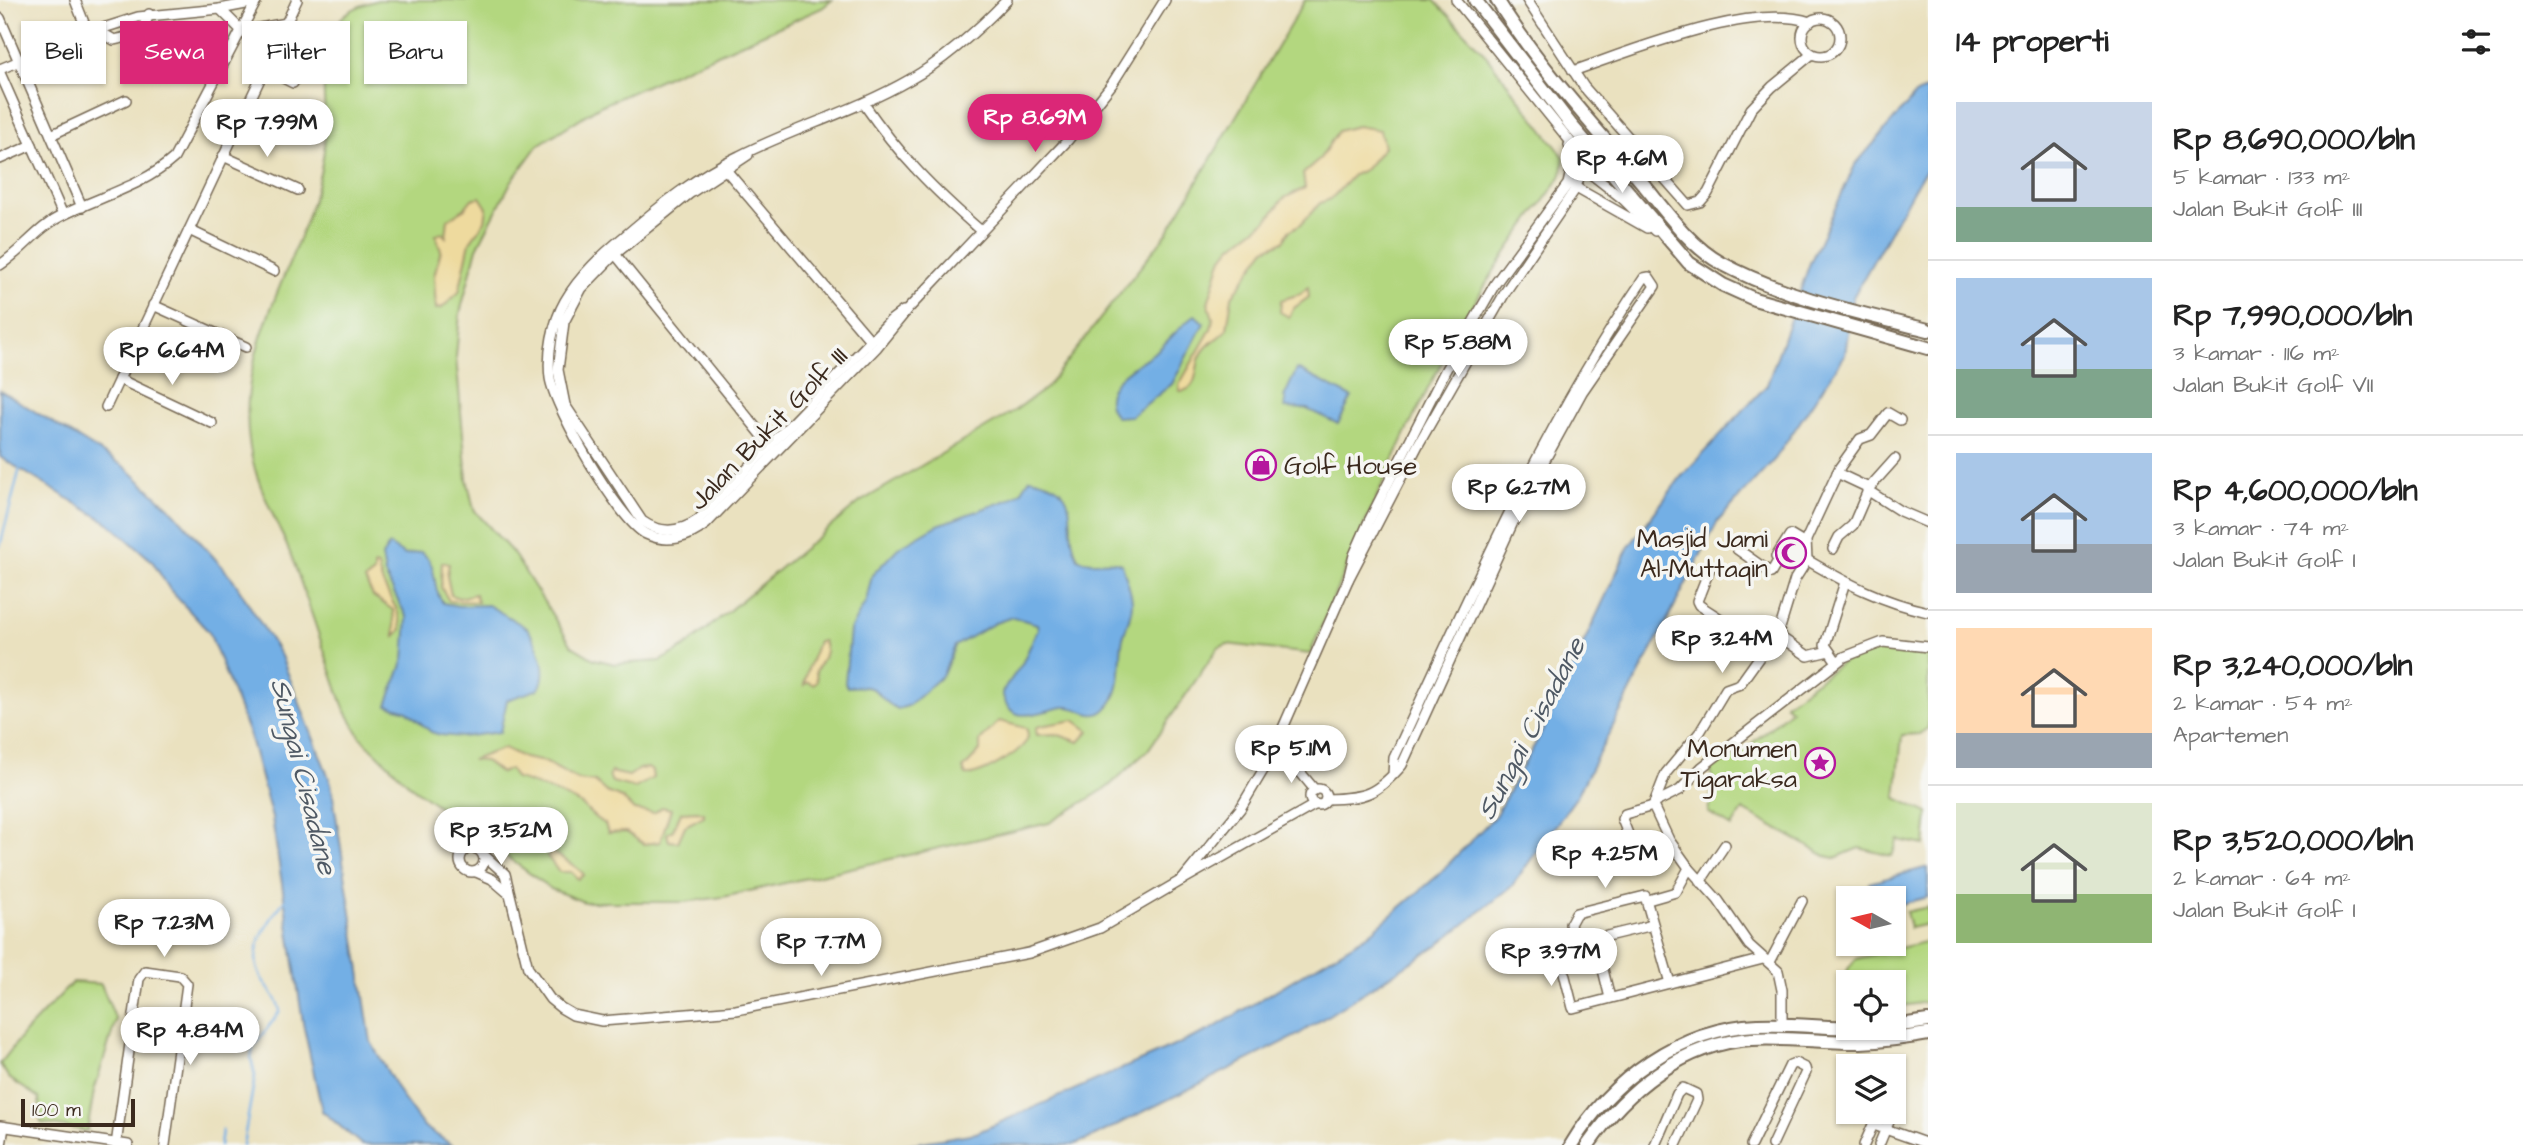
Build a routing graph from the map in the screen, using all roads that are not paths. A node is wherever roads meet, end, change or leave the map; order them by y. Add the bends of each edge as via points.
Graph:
1 (75, 0) edge
2 (160, 0) edge
3 (298, 0) edge
4 (1007, 0) edge
5 (1165, 0) edge
6 (1456, 0) edge
7 (1475, 0) edge
8 (1497, 0) edge
9 (1527, 0) edge
10 (256, 1) edge
11 (220, 9) junction
12 (164, 12) junction
13 (149, 14) junction
14 (0, 18) edge
15 (86, 21) edge
16 (247, 21) edge
17 (288, 21) edge
18 (1810, 22) junction
19 (106, 28) edge
20 (242, 31) joint
21 (106, 37) edge
22 (1812, 54) junction
23 (19, 61) junction
24 (0, 71) edge
25 (1573, 71) junction
26 (258, 84) edge
27 (126, 100) dead end
28 (864, 104) junction
29 (51, 135) junction
30 (1569, 143) junction
31 (32, 145) junction
32 (754, 149) junction
33 (223, 156) junction
34 (0, 159) edge
35 (1582, 167) junction
36 (726, 170) junction
37 (1572, 186) junction
38 (298, 190) dead end
39 (82, 207) junction
40 (62, 215) junction
41 (188, 230) junction
42 (981, 231) junction
43 (1655, 231) junction
44 (615, 254) junction
45 (1689, 263) junction
46 (0, 265) edge
47 (274, 271) dead end
48 (153, 304) junction
49 (908, 309) junction
50 (1928, 330) edge
51 (871, 341) junction
52 (246, 348) dead end
53 (1928, 348) edge
54 (119, 379) junction
55 (106, 407) dead end
56 (1900, 421) dead end
57 (212, 423) dead end
58 (770, 445) junction
59 (1895, 459) dead end
60 (1837, 473) junction
61 (1868, 489) junction
62 (1928, 523) edge
63 (1805, 544) junction
64 (1737, 548) dead end
65 (1833, 549) dead end
66 (1807, 560) junction
67 (1710, 568) dead end
68 (1845, 582) junction
69 (1928, 612) edge
70 (1776, 634) junction
71 (1764, 647) junction
72 (1928, 647) edge
73 (1829, 651) junction
74 (1837, 662) junction
75 (1283, 733) junction
76 (1291, 761) junction
77 (1268, 762) junction
78 (1392, 775) junction
79 (1315, 790) junction
80 (1326, 799) junction
81 (1315, 804) junction
82 (1655, 806) junction
83 (1627, 832) dead end
84 (1215, 843) junction
85 (1725, 845) dead end
86 (484, 855) junction
87 (1230, 856) junction
88 (1689, 868) junction
89 (476, 872) junction
90 (1182, 880) junction
91 (1700, 882) junction
92 (507, 892) junction
93 (1648, 900) junction
94 (1802, 901) dead end
95 (1653, 925) junction
96 (1596, 941) junction
97 (1574, 946) junction
98 (1558, 949) junction
99 (1520, 957) dead end
100 (1767, 961) junction
101 (1670, 983) junction
102 (1610, 998) junction
103 (1928, 1021) edge
104 (1906, 1024) edge
105 (1782, 1026) junction
106 (1836, 1027) edge
107 (1928, 1034) edge
108 (1888, 1124) edge
109 (1874, 1125) joint
110 (2, 1126) edge
111 (1886, 1131) junction
112 (64, 1140) edge
113 (116, 1144) edge
114 (1928, 1144) edge
115 (1, 1145) edge
116 (128, 1145) edge
117 (165, 1145) edge
118 (1572, 1145) edge
119 (1588, 1145) edge
120 (1655, 1145) edge
121 (1676, 1145) edge
122 (1751, 1145) edge
123 (1772, 1145) edge
124 (1864, 1145) edge
125 (1879, 1145) edge

1 - 15 street
2 - 12 street
3 - 17 street
4 - 28 street, Jalan Bukit Golf III via 947,55
5 - 42 street, Jalan Bukit Golf III via 1112,84 1068,140
6 - 30 street
7 - 45 main road via 1571,125
8 - 50 main road via 1559,85 1709,256 1760,281
9 - 25 street
10 - 11 street
10 - 16 street
11 - 12 street
11 - 20 street
12 - 13 street
13 - 19 street
13 - 21 street via 139,33 114,40
14 - 23 street
18 - 22 street via 1802,39
18 - 22 street via 1830,21 1840,38 1832,52
18 - 25 street via 1747,20 1696,29
20 - 39 street via 174,158 151,176
22 - 25 street via 1751,109 1708,192 1691,206
23 - 24 street
23 - 29 street
24 - 31 street
26 - 33 street
27 - 29 street
28 - 32 street, Jalan Bukit Golf III
28 - 42 street via 903,157
29 - 39 street
30 - 35 street via 1578,151
30 - 37 street
31 - 34 street
31 - 40 street
32 - 36 street, Jalan Bukit Golf III
32 - 49 street, Jalan Bukit Golf III via 696,182 631,230 582,277 558,314 549,366 554,397 630,520 645,534 663,538 699,529 877,347
33 - 38 street
33 - 41 street
35 - 37 street
35 - 43 street
36 - 44 street, Jalan Bukit Golf III
36 - 51 street
37 - 43 street
37 - 75 street via 1462,366 1348,580
39 - 40 street
40 - 46 street
41 - 47 street
41 - 48 street
42 - 49 street, Jalan Bukit Golf III
43 - 45 street
44 - 58 street
44 - 58 street, Jalan Bukit Golf III via 582,288 568,311 558,370 571,417 637,516 659,530 691,525
45 - 53 main road via 1754,299
48 - 52 street
48 - 54 street
49 - 51 street, Jalan Bukit Golf III
51 - 58 street, Jalan Bukit Golf III
54 - 55 street
54 - 57 street
56 - 60 street via 1888,413 1871,435 1853,447
59 - 61 street
60 - 61 street
60 - 63 street
61 - 62 street via 1899,511
61 - 65 street via 1853,525
63 - 64 street via 1790,535 1772,573
63 - 66 street
66 - 68 street
66 - 70 street via 1795,579
67 - 71 street via 1699,605
68 - 69 street via 1904,608
68 - 73 street via 1825,642
70 - 71 street
70 - 73 street via 1808,656
71 - 82 street via 1740,684 1726,689 1700,732 1666,773
72 - 74 street via 1883,642
73 - 74 street
74 - 82 street
75 - 76 street
75 - 77 street
76 - 77 street
76 - 79 street
77 - 84 street
78 - 78 street via 1394,758 1518,491 1602,342 1644,278 1650,277 1655,286 1582,392 1525,496 1402,765
78 - 80 street via 1371,794
79 - 80 street via 1322,790
79 - 81 street via 1310,796
80 - 81 street
81 - 87 street
82 - 83 street via 1628,812 1622,819
82 - 88 street via 1669,840
84 - 87 street
84 - 90 street
85 - 91 street
86 - 89 street
86 - 89 street via 471,848 462,854 462,866
86 - 92 street via 505,874
87 - 90 street
88 - 91 street
88 - 93 street via 1676,892
89 - 92 street via 492,878
90 - 92 street via 1100,928 1029,953 736,1010 602,1021 573,1014 546,993 528,968
91 - 100 street
93 - 95 street
93 - 97 street via 1639,896 1576,913 1570,923
94 - 100 street
95 - 96 street
95 - 101 street
96 - 97 street
96 - 102 street
97 - 98 street
98 - 99 street
98 - 102 street via 1573,1008
100 - 101 street
100 - 105 street via 1780,976
101 - 102 street
103 - 104 main road
105 - 106 main road
105 - 118 main road via 1732,1028 1666,1052 1633,1073 1609,1096
107 - 119 main road via 1856,1042 1750,1039 1708,1048 1640,1084
108 - 111 street
109 - 111 street
109 - 124 street
110 - 112 street
110 - 115 street
111 - 114 street
111 - 125 street
112 - 113 street
113 - 116 street
113 - 117 street via 139,979 145,971 180,976 187,984
120 - 121 street via 1677,1094 1689,1089 1697,1100
122 - 123 street via 1790,1065 1797,1063 1806,1072

